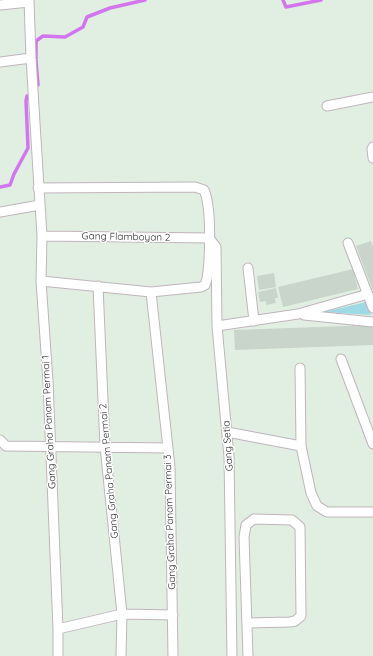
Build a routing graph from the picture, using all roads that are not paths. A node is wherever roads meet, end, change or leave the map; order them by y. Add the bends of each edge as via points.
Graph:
1 (29, 1) edge
2 (0, 5) edge
3 (31, 58) junction
4 (0, 62) edge
5 (373, 97) edge
6 (327, 106) dead end
7 (373, 147) edge
8 (373, 158) edge
9 (38, 188) junction
10 (40, 205) junction
11 (0, 212) edge
12 (42, 236) junction
13 (209, 238) junction
14 (348, 242) dead end
15 (248, 268) dead end
16 (41, 281) junction
17 (98, 286) junction
18 (151, 292) junction
19 (368, 294) junction
20 (373, 308) edge
21 (298, 314) junction
22 (254, 321) junction
23 (373, 322) edge
24 (217, 326) junction
25 (341, 359) dead end
26 (300, 368) dead end
27 (227, 432) junction
28 (0, 440) edge
29 (373, 444) edge
30 (51, 446) junction
31 (105, 446) junction
32 (301, 446) junction
33 (168, 448) junction
34 (373, 512) edge
35 (122, 614) junction
36 (173, 615) junction
37 (248, 623) junction
38 (58, 629) junction
39 (58, 656) edge
40 (121, 656) edge
41 (173, 656) edge
42 (232, 656) edge
43 (248, 656) edge

1 - 2 street
1 - 3 street, Gang Graha Panam Permai 1
3 - 4 street
3 - 9 street, Gang Graha Panam Permai 1
5 - 6 street
7 - 8 street
9 - 10 street, Gang Graha Panam Permai 1
9 - 13 street via 195,187 204,190 207,197
10 - 11 street
10 - 12 street, Gang Graha Panam Permai 1
12 - 13 street, Gang Flamboyan 2
12 - 16 street, Gang Graha Panam Permai 1
13 - 18 street via 209,268 205,285 201,288
13 - 24 street, Gang Setia via 216,247
14 - 19 street
15 - 22 street
16 - 17 street
16 - 30 street, Gang Graha Panam Permai 1
17 - 18 street
17 - 31 street, Gang Graha Panam Permai 2
18 - 33 street, Gang Graha Panam Permai 3
19 - 20 street
19 - 21 street
21 - 22 street
21 - 23 street
22 - 24 street
24 - 27 street, Gang Setia
25 - 29 street
26 - 32 street
27 - 32 street
27 - 42 street, Gang Setia
28 - 30 street via 6,446
30 - 31 street
30 - 38 street, Gang Graha Panam Permai 1
31 - 33 street
31 - 35 street, Gang Graha Panam Permai 2
32 - 34 street via 311,493 317,506 326,512
33 - 36 street, Gang Graha Panam Permai 3
35 - 36 street
35 - 38 street
35 - 40 street, Gang Graha Panam Permai 2
36 - 41 street, Gang Graha Panam Permai 3
37 - 37 street via 244,538 246,525 254,519 292,520 300,527 301,616 290,622
37 - 43 street
38 - 39 street, Gang Graha Panam Permai 1

